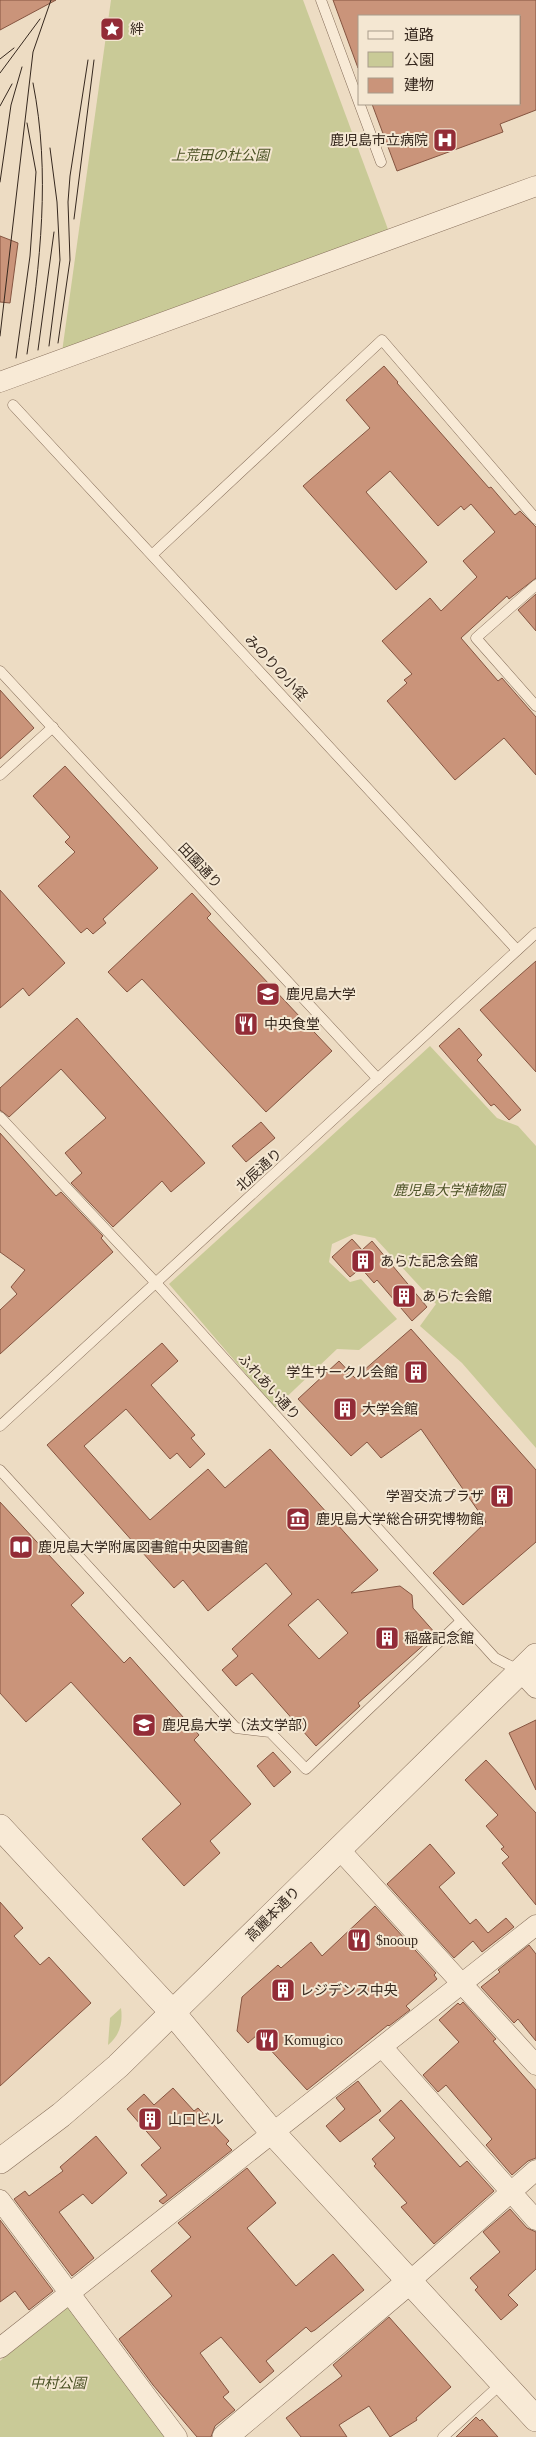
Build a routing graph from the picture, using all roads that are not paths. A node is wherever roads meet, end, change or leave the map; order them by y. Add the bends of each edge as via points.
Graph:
1 (321, 0) edge
2 (358, 100) edge
3 (360, 105) edge
4 (381, 162) dead end
5 (536, 186) edge
6 (0, 382) edge
7 (13, 405) dead end
8 (536, 518) edge
9 (153, 554) junction
10 (536, 585) edge
11 (0, 671) edge
12 (536, 706) edge
13 (53, 727) junction
14 (0, 775) edge
15 (536, 933) edge
16 (518, 950) junction
17 (378, 1079) junction
18 (0, 1117) edge
19 (156, 1283) junction
20 (0, 1426) edge
21 (0, 1470) edge
22 (461, 1621) junction
23 (531, 1672) edge
24 (0, 1827) edge
25 (339, 1849) junction
26 (536, 1924) edge
27 (463, 1983) junction
28 (173, 2013) junction
29 (382, 2048) junction
30 (536, 2065) edge
31 (273, 2133) junction
32 (0, 2161) edge
33 (536, 2170) edge
34 (511, 2193) junction
35 (0, 2200) edge
36 (536, 2220) edge
37 (410, 2281) junction
38 (70, 2294) junction
39 (0, 2348) edge
40 (503, 2383) junction
41 (536, 2419) edge
42 (177, 2437) edge
43 (225, 2437) edge
44 (443, 2437) edge

1 - 2 lane
3 - 4 lane
5 - 6 street
7 - 9 lane, みのりの小径
8 - 9 lane via 382,340
9 - 16 lane, みのりの小径
10 - 12 lane via 476,638
11 - 13 lane, 田園通り
13 - 14 lane
13 - 17 lane, 田園通り
15 - 16 lane, 北辰通り
16 - 17 lane, 北辰通り
17 - 19 lane, 北辰通り
18 - 19 lane, ふれあい通り
19 - 20 lane, 北辰通り
19 - 22 lane, ふれあい通り
21 - 22 lane via 236,1728 270,1732 306,1769
22 - 23 lane, ふれあい通り via 495,1658
23 - 25 street, 高麗本通り
24 - 28 street
25 - 27 street
25 - 28 street, 高麗本通り
26 - 27 street
27 - 29 street
27 - 30 street
28 - 31 street
28 - 32 street, 高麗本通り via 61,2115
29 - 31 street
29 - 34 street
31 - 37 street
31 - 38 street
33 - 34 street
34 - 36 street
34 - 37 street
35 - 38 street
37 - 40 street
37 - 43 street
38 - 39 street
38 - 42 street
40 - 41 street
40 - 44 lane

